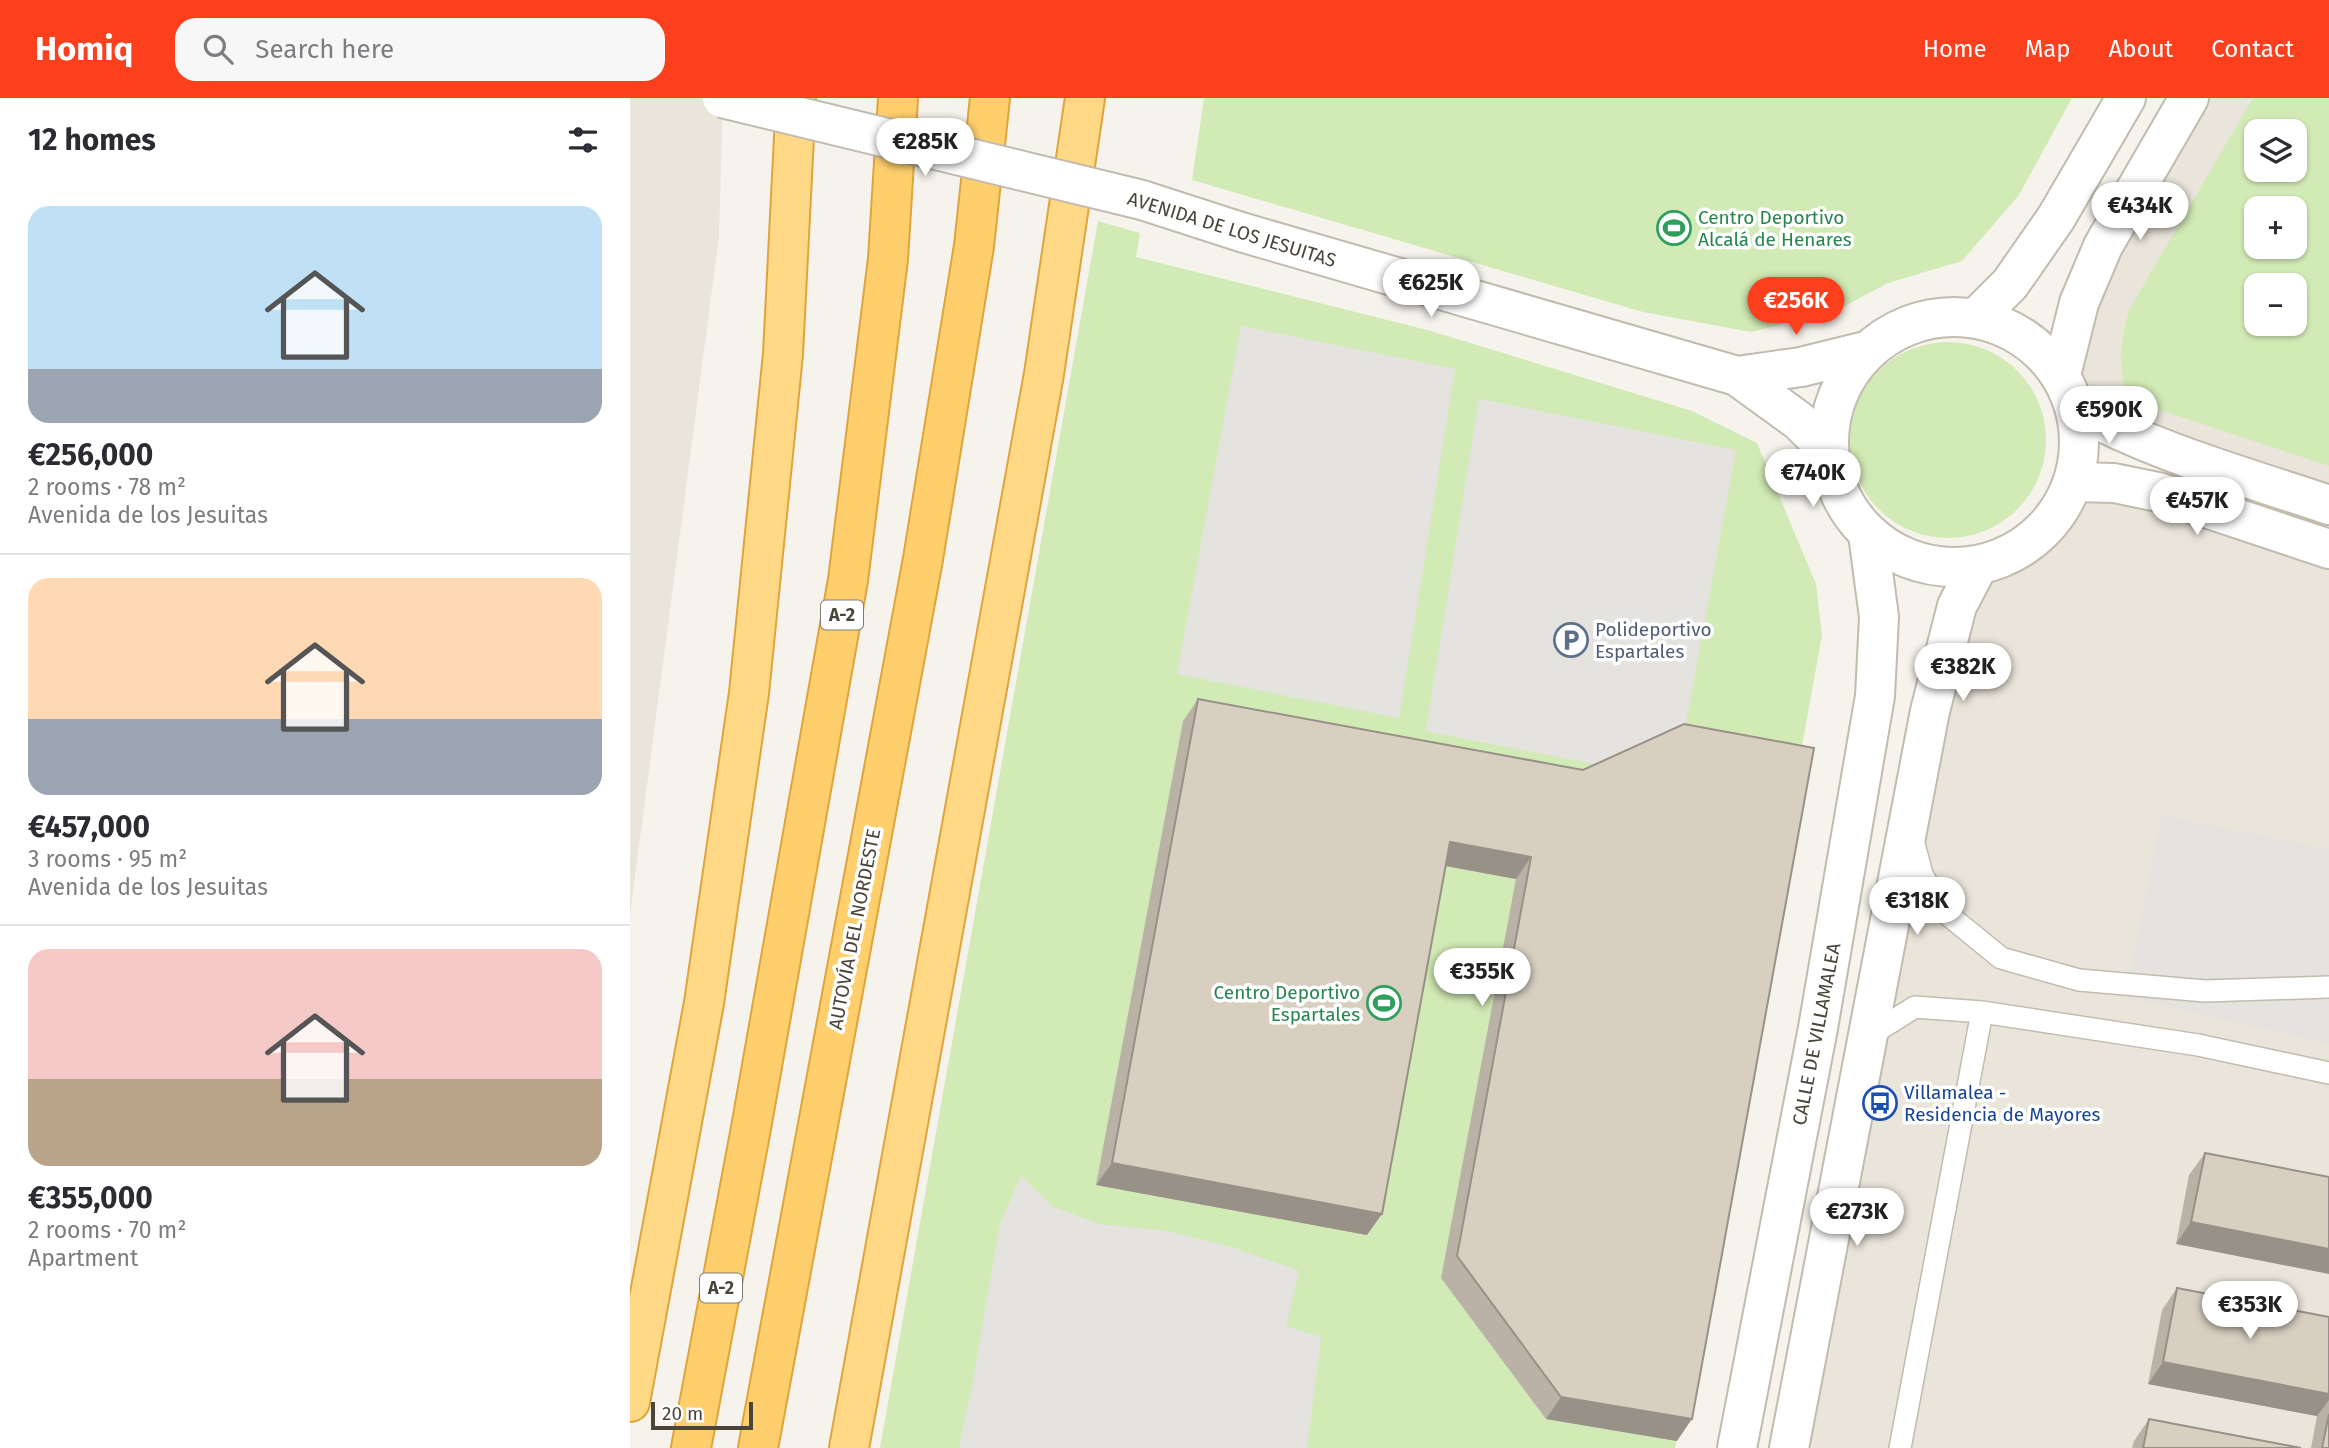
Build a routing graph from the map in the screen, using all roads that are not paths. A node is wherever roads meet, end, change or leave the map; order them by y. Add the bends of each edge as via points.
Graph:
1 (722, 98) edge
2 (796, 98) edge
3 (898, 98) edge
4 (989, 98) edge
5 (1085, 98) edge
6 (2126, 98) edge
7 (2189, 98) edge
8 (1977, 317) junction
9 (1866, 351) junction
10 (1737, 376) junction
11 (2068, 391) junction
12 (1828, 450) junction
13 (2073, 482) junction
14 (2329, 505) edge
15 (1868, 534) junction
16 (2329, 549) edge
17 (1978, 566) junction
18 (1909, 825) junction
19 (729, 833) junction
20 (2329, 986) edge
21 (1982, 1012) junction
22 (1867, 1037) junction
23 (2329, 1073) edge
24 (630, 1258) edge
25 (786, 1298) junction
26 (630, 1402) edge
27 (691, 1448) edge
28 (758, 1448) edge
29 (773, 1448) edge
30 (849, 1448) edge
31 (1737, 1448) edge
32 (1789, 1448) edge
33 (1900, 1448) edge

1 - 10 street, AVENIDA DE LOS JESUITAS, bridge via 1142,201
2 - 19 highway via 783,354 749,693
3 - 27 highway, A-2 via 888,258 848,580
4 - 25 highway, AUTOVÍA DEL NORDESTE via 974,246 923,559
5 - 30 highway via 1044,374
6 - 8 street via 2056,218 2010,284
7 - 11 street via 2103,246 2079,303
8 - 9 street via 1938,316 1898,329
8 - 11 street via 2013,330 2045,355
9 - 10 street, AVENIDA DE LOS JESUITAS
9 - 12 street via 1836,397
10 - 12 street, AVENIDA DE LOS JESUITAS via 1799,421
11 - 13 street via 2080,445
11 - 14 street via 2109,427
12 - 15 street via 1842,500
13 - 16 street via 2114,483 2158,492
13 - 17 street via 2063,505 2040,534 2010,555
15 - 17 street via 1900,556 1931,566
15 - 31 street, CALLE DE VILLAMALEA via 1879,617 1875,696 1818,1028
17 - 18 street via 1957,606 1930,711
18 - 20 lane via 1922,874 1941,909 2001,958 2079,980 2205,991
18 - 22 street
19 - 24 highway via 679,1013
19 - 26 highway via 704,1003
21 - 22 lane via 1915,1007
21 - 23 lane via 2199,1045
21 - 33 lane
22 - 32 street
25 - 28 highway, AUTOVÍA DEL NORDESTE
25 - 29 highway

